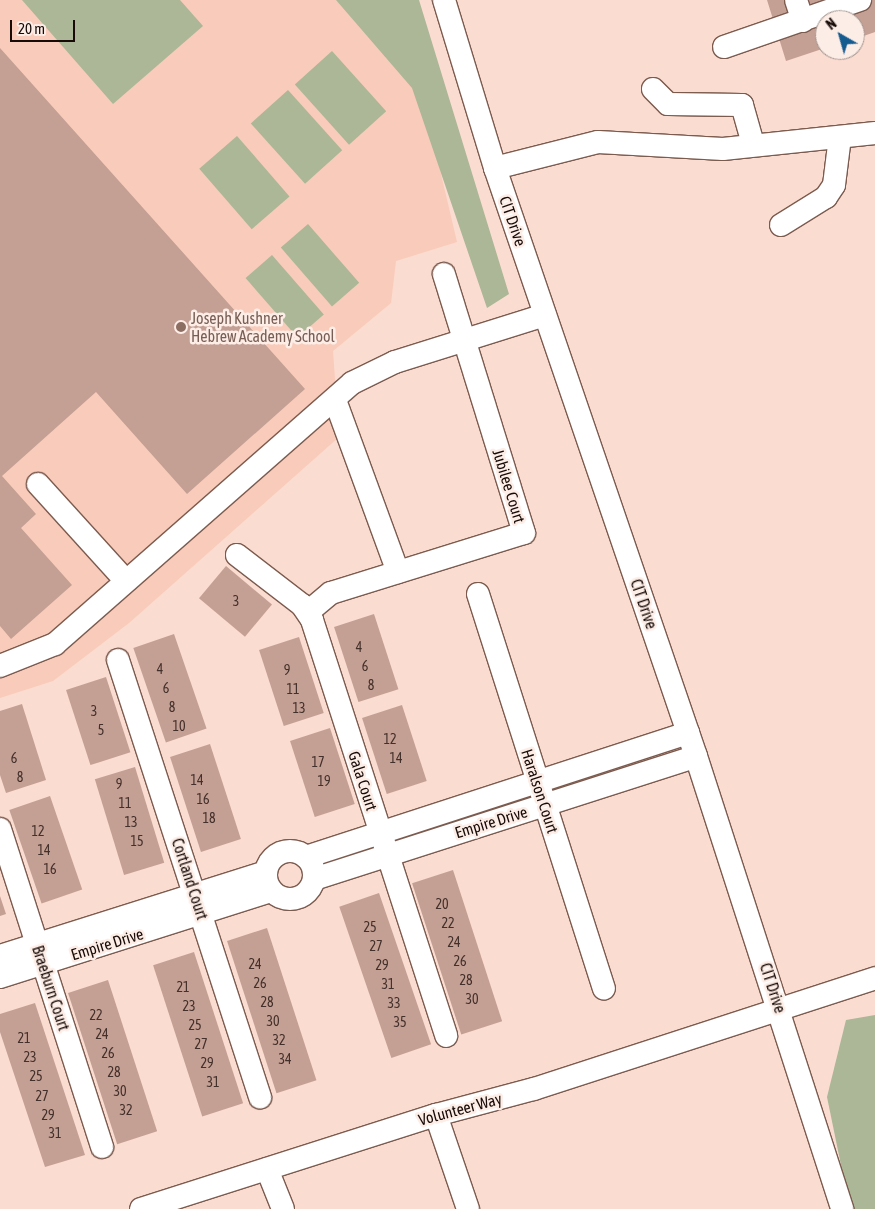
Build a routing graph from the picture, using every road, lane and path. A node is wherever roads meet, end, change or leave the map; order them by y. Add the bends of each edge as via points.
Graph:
1 (444, 0) edge
2 (796, 0) edge
3 (860, 0) edge
4 (803, 21) junction
5 (724, 47) dead end
6 (654, 89) dead end
7 (875, 133) edge
8 (840, 138) junction
9 (753, 144) junction
10 (495, 168) junction
11 (781, 225) dead end
12 (444, 274) dead end
13 (545, 315) junction
14 (466, 342) junction
15 (335, 400) junction
16 (38, 484) dead end
17 (237, 554) dead end
18 (398, 572) junction
19 (126, 581) junction
20 (478, 594) dead end
21 (308, 612) junction
22 (118, 660) dead end
23 (0, 666) edge
24 (688, 733) junction
25 (696, 756) junction
26 (537, 782) junction
27 (544, 805) junction
28 (0, 830) edge
29 (379, 833) junction
30 (386, 855) junction
31 (306, 857) junction
32 (314, 879) junction
33 (269, 881) junction
34 (198, 904) junction
35 (40, 954) junction
36 (0, 956) edge
37 (0, 977) edge
38 (875, 978) edge
39 (604, 988) dead end
40 (779, 1007) junction
41 (446, 1036) dead end
42 (260, 1098) dead end
43 (436, 1115) junction
44 (102, 1147) dead end
45 (268, 1169) junction
46 (140, 1209) edge
47 (283, 1209) edge
48 (468, 1209) edge
49 (842, 1209) edge

1 - 10 street, CIT Drive
2 - 4 street
3 - 4 street
4 - 5 street
6 - 9 street via 668,104 742,105
7 - 8 street
8 - 9 street
8 - 11 street via 834,186 826,197
9 - 10 street via 722,149 598,142
10 - 13 street, CIT Drive
12 - 14 street, Jubilee Court
13 - 14 street
13 - 24 street, CIT Drive
14 - 15 street via 370,372
14 - 18 street, Jubilee Court via 524,533
15 - 18 street
15 - 19 street
16 - 19 street
17 - 21 street
18 - 21 street, Jubilee Court via 331,593
19 - 23 street via 55,644
20 - 26 street, Haralson Court
21 - 29 street, Gala Court
22 - 34 street, Cortland Court
24 - 25 street, CIT Drive
24 - 26 street, Empire Drive
25 - 27 street, Empire Drive
25 - 40 street, CIT Drive
26 - 27 street, Haralson Court
26 - 29 street, Empire Drive
27 - 30 street, Empire Drive
27 - 39 street, Haralson Court
28 - 35 street, Braeburn Court
29 - 30 street, Gala Court
29 - 31 street, Empire Drive
30 - 32 street, Empire Drive
30 - 41 street, Gala Court
31 - 32 street
31 - 33 street, Empire Drive via 284,852 271,860
32 - 33 street via 300,897 285,899
33 - 34 street, Empire Drive
34 - 35 street, Empire Drive
34 - 42 street, Cortland Court
35 - 36 street, Empire Drive
35 - 37 street, Empire Drive
35 - 44 street, Braeburn Court
38 - 40 street, Volunteer Way
40 - 43 street, Volunteer Way via 534,1089
40 - 49 street, CIT Drive
43 - 45 street, Volunteer Way
43 - 48 street
45 - 46 street, Volunteer Way
45 - 47 street

